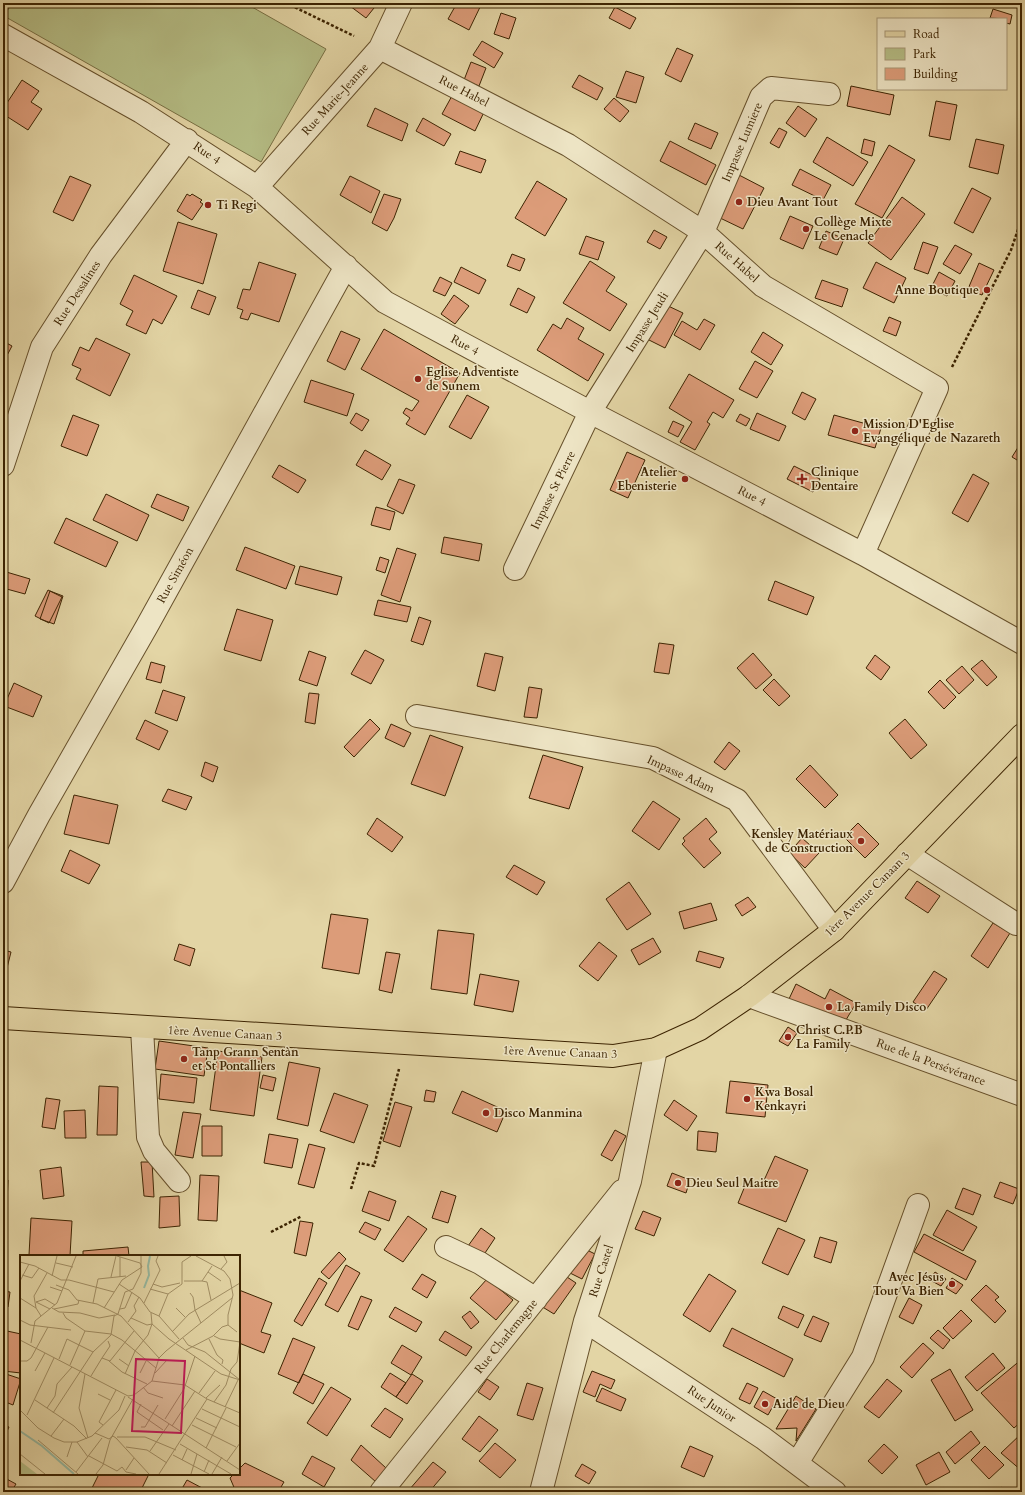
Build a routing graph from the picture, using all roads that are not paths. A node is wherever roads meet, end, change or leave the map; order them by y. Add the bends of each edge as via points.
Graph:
1 (401, 3) edge
2 (3, 35) edge
3 (380, 48) junction
4 (829, 94) dead end
5 (187, 140) junction
6 (257, 187) junction
7 (703, 232) junction
8 (346, 266) junction
9 (590, 412) junction
10 (3, 465) edge
11 (863, 554) junction
12 (515, 569) dead end
13 (1022, 643) edge
14 (417, 716) dead end
15 (1022, 735) edge
16 (907, 854) junction
17 (3, 882) edge
18 (1016, 924) dead end
19 (834, 930) junction
20 (749, 996) junction
21 (3, 1018) edge
22 (142, 1028) junction
23 (656, 1049) junction
24 (1022, 1095) edge
25 (179, 1180) dead end
26 (630, 1181) junction
27 (918, 1205) dead end
28 (446, 1247) dead end
29 (536, 1299) junction
30 (586, 1321) junction
31 (797, 1463) junction
32 (381, 1492) edge
33 (541, 1492) edge
34 (835, 1492) edge

1 - 3 street, Rue Marie-Jeanne
2 - 5 street, Rue 4
3 - 6 street, Rue Marie-Jeanne
3 - 7 street, Rue Habel via 568,145
4 - 7 street, Impasse Lumiere via 771,88 761,97
5 - 6 street, Rue 4
5 - 10 street, Rue Dessalines via 101,255 42,347
6 - 8 street, Rue 4
7 - 9 street, Impasse Jeudi
7 - 11 street, Rue Habel via 763,286 937,388
8 - 9 street, Rue 4 via 385,302
8 - 17 street, Rue Siméon via 147,626 38,815
9 - 11 street, Rue 4
9 - 12 street, Impasse St Pierre
11 - 13 street, Rue 4
14 - 19 street, Impasse Adam via 653,758 738,800
15 - 16 main road, 1ère Avenue Canaan 3
16 - 18 street
16 - 19 main road, 1ère Avenue Canaan 3
19 - 20 main road, 1ère Avenue Canaan 3
20 - 23 main road, 1ère Avenue Canaan 3 via 700,1029
20 - 24 street, Rue de la Persévérance
21 - 22 main road, 1ère Avenue Canaan 3
22 - 23 main road, 1ère Avenue Canaan 3 via 613,1056
22 - 25 street via 148,1137 154,1151
23 - 26 street, Rue Castel
26 - 29 street, Rue Charlemagne
26 - 30 street, Rue Castel
27 - 31 street via 863,1357
28 - 29 street via 480,1263
29 - 32 street, Rue Charlemagne
30 - 31 street, Rue Junior
30 - 33 street, Rue Castel
31 - 34 street, Rue Junior

